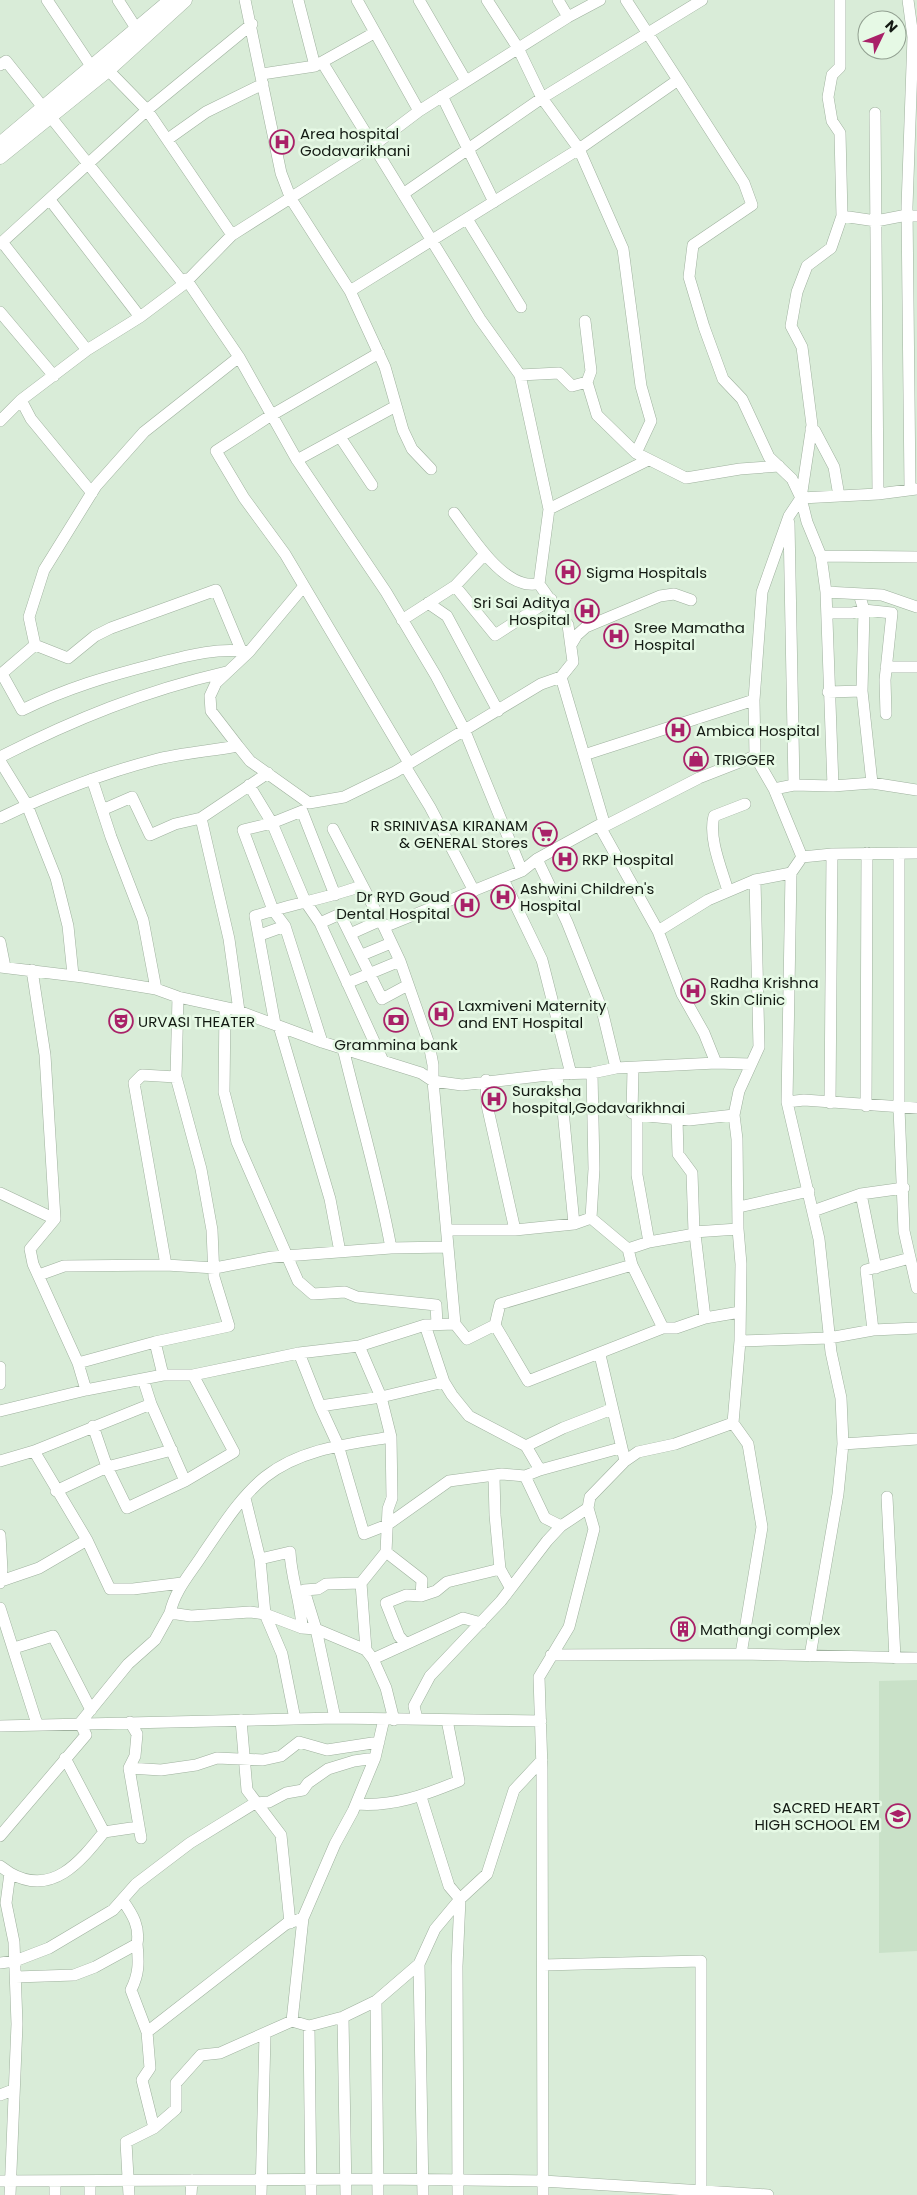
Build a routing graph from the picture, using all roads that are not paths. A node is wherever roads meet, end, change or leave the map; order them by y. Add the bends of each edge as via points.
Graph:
1 (47, 0) edge
2 (118, 0) edge
3 (185, 0) edge
4 (246, 0) edge
5 (298, 0) edge
6 (357, 0) edge
7 (419, 0) edge
8 (487, 0) edge
9 (558, 0) edge
10 (600, 0) edge
11 (626, 0) edge
12 (702, 0) edge
13 (840, 0) edge
14 (908, 0) edge
15 (167, 1) edge
16 (568, 17) junction
17 (252, 24) junction
18 (136, 28) junction
19 (374, 33) junction
20 (647, 33) junction
21 (518, 48) junction
22 (319, 64) junction
23 (0, 66) edge
24 (91, 66) junction
25 (108, 70) junction
26 (263, 79) junction
27 (678, 80) junction
28 (466, 81) junction
29 (442, 96) junction
30 (542, 98) junction
31 (147, 110) junction
32 (419, 111) junction
33 (48, 112) junction
34 (875, 113) dead end
35 (168, 139) junction
36 (0, 144) edge
37 (374, 145) junction
38 (469, 148) junction
39 (579, 149) junction
40 (0, 157) edge
41 (89, 164) junction
42 (403, 194) junction
43 (291, 199) junction
44 (50, 200) junction
45 (494, 202) junction
46 (842, 216) junction
47 (912, 216) edge
48 (467, 219) junction
49 (876, 221) junction
50 (232, 235) junction
51 (432, 241) junction
52 (1, 243) edge
53 (185, 281) junction
54 (350, 291) junction
55 (521, 307) dead end
56 (0, 312) edge
57 (140, 317) junction
58 (585, 321) dead end
59 (88, 350) junction
60 (379, 353) junction
61 (239, 357) junction
62 (520, 374) junction
63 (54, 376) junction
64 (587, 382) junction
65 (21, 400) junction
66 (396, 406) junction
67 (270, 416) junction
68 (0, 421) edge
69 (811, 430) junction
70 (340, 437) junction
71 (636, 453) junction
72 (297, 460) junction
73 (648, 460) junction
74 (779, 466) junction
75 (431, 469) dead end
76 (372, 485) dead end
77 (914, 488) edge
78 (92, 493) junction
79 (878, 494) junction
80 (839, 496) junction
81 (801, 498) junction
82 (548, 509) junction
83 (454, 513) dead end
84 (789, 516) junction
85 (485, 554) junction
86 (821, 556) junction
87 (917, 557) edge
88 (539, 584) junction
89 (304, 586) junction
90 (455, 586) junction
91 (826, 592) junction
92 (859, 594) junction
93 (551, 599) junction
94 (692, 600) dead end
95 (428, 603) junction
96 (917, 607) edge
97 (864, 610) junction
98 (827, 613) junction
99 (402, 620) junction
100 (571, 645) junction
101 (35, 646) junction
102 (245, 651) junction
103 (886, 667) junction
104 (917, 667) edge
105 (226, 672) junction
106 (1, 675) edge
107 (561, 677) junction
108 (862, 691) junction
109 (828, 692) junction
110 (754, 700) junction
111 (498, 711) junction
112 (886, 714) dead end
113 (464, 729) junction
114 (238, 746) junction
115 (584, 755) junction
116 (755, 756) junction
117 (0, 757) edge
118 (0, 761) edge
119 (407, 765) junction
120 (268, 773) junction
121 (92, 779) junction
122 (872, 783) junction
123 (249, 785) junction
124 (794, 785) junction
125 (833, 786) junction
126 (774, 789) junction
127 (917, 790) edge
128 (745, 804) dead end
129 (27, 805) junction
130 (102, 810) junction
131 (0, 818) edge
132 (201, 818) junction
133 (272, 822) junction
134 (602, 826) junction
135 (333, 829) dead end
136 (867, 853) junction
137 (899, 853) junction
138 (917, 853) edge
139 (832, 854) junction
140 (802, 857) junction
141 (537, 859) junction
142 (522, 871) junction
143 (792, 873) junction
144 (503, 879) junction
145 (755, 880) junction
146 (361, 886) junction
147 (728, 891) junction
148 (474, 892) junction
149 (335, 896) junction
150 (305, 901) junction
151 (273, 910) junction
152 (320, 923) junction
153 (381, 924) junction
154 (285, 926) junction
155 (658, 931) junction
156 (350, 934) junction
157 (260, 935) junction
158 (0, 942) edge
159 (390, 943) junction
160 (362, 955) junction
161 (400, 961) junction
162 (3, 967) edge
163 (32, 970) junction
164 (370, 972) junction
165 (73, 975) junction
166 (347, 983) junction
167 (408, 985) junction
168 (156, 989) junction
169 (178, 997) junction
170 (225, 1008) junction
171 (239, 1011) junction
172 (277, 1025) junction
173 (322, 1042) junction
174 (344, 1048) junction
175 (383, 1061) junction
176 (716, 1063) junction
177 (750, 1064) junction
178 (616, 1068) junction
179 (633, 1069) junction
180 (592, 1073) junction
181 (556, 1074) junction
182 (571, 1074) junction
183 (176, 1077) junction
184 (486, 1080) junction
185 (432, 1081) junction
186 (787, 1102) junction
187 (830, 1103) junction
188 (866, 1106) junction
189 (899, 1108) junction
190 (917, 1108) edge
191 (734, 1115) junction
192 (637, 1116) junction
193 (677, 1119) junction
194 (904, 1188) junction
195 (809, 1191) junction
196 (0, 1193) edge
197 (861, 1194) junction
198 (739, 1207) junction
199 (813, 1211) junction
200 (591, 1218) junction
201 (55, 1220) junction
202 (574, 1224) junction
203 (738, 1229) junction
204 (448, 1230) junction
205 (515, 1230) junction
206 (695, 1233) junction
207 (649, 1242) junction
208 (447, 1247) junction
209 (391, 1248) junction
210 (628, 1249) junction
211 (340, 1252) junction
212 (286, 1256) junction
213 (910, 1258) junction
214 (632, 1265) junction
215 (166, 1266) junction
216 (215, 1268) junction
217 (876, 1268) junction
218 (39, 1275) junction
219 (917, 1288) edge
220 (740, 1312) junction
221 (705, 1318) junction
222 (437, 1324) junction
223 (456, 1324) junction
224 (496, 1324) junction
225 (425, 1325) junction
226 (664, 1328) junction
227 (917, 1328) edge
228 (873, 1330) junction
229 (829, 1338) junction
230 (740, 1341) junction
231 (156, 1342) junction
232 (359, 1346) junction
233 (299, 1352) junction
234 (600, 1355) junction
235 (78, 1363) junction
236 (0, 1367) edge
237 (193, 1374) junction
238 (163, 1375) junction
239 (143, 1379) junction
240 (444, 1382) junction
241 (0, 1384) edge
242 (86, 1390) junction
243 (380, 1397) junction
244 (151, 1404) junction
245 (320, 1406) junction
246 (612, 1409) junction
247 (0, 1411) edge
248 (733, 1423) junction
249 (93, 1426) junction
250 (390, 1437) junction
251 (917, 1439) edge
252 (843, 1444) junction
253 (338, 1445) junction
254 (526, 1446) junction
255 (620, 1448) junction
256 (172, 1450) junction
257 (34, 1452) junction
258 (0, 1461) edge
259 (625, 1461) junction
260 (107, 1466) junction
261 (540, 1470) junction
262 (525, 1476) junction
263 (494, 1477) junction
264 (184, 1481) junction
265 (56, 1491) junction
266 (887, 1497) dead end
267 (245, 1498) junction
268 (588, 1508) junction
269 (387, 1525) junction
270 (561, 1526) junction
271 (0, 1535) edge
272 (87, 1540) junction
273 (386, 1552) junction
274 (260, 1559) junction
275 (500, 1569) junction
276 (0, 1582) edge
277 (182, 1583) junction
278 (361, 1583) junction
279 (510, 1587) junction
280 (301, 1592) junction
281 (421, 1596) junction
282 (0, 1608) edge
283 (170, 1613) junction
284 (265, 1614) junction
285 (481, 1623) junction
286 (302, 1628) junction
287 (316, 1630) junction
288 (405, 1643) junction
289 (14, 1648) junction
290 (370, 1654) junction
291 (741, 1654) junction
292 (551, 1655) junction
293 (810, 1656) junction
294 (895, 1658) junction
295 (917, 1658) edge
296 (91, 1710) junction
297 (335, 1718) junction
298 (295, 1719) junction
299 (417, 1719) junction
300 (241, 1720) junction
301 (389, 1720) junction
302 (447, 1720) junction
303 (541, 1721) junction
304 (130, 1722) junction
305 (37, 1724) junction
306 (80, 1724) junction
307 (0, 1726) edge
308 (379, 1742) junction
309 (65, 1758) junction
310 (375, 1758) junction
311 (244, 1759) junction
312 (542, 1760) junction
313 (129, 1768) junction
314 (422, 1797) junction
315 (256, 1802) junction
316 (356, 1804) junction
317 (104, 1832) junction
318 (0, 1836) edge
319 (0, 1866) edge
320 (10, 1873) junction
321 (460, 1899) junction
322 (123, 1901) junction
323 (303, 1918) junction
324 (290, 1923) junction
325 (137, 1944) junction
326 (15, 1961) junction
327 (0, 1963) edge
328 (419, 1964) junction
329 (542, 1964) junction
330 (16, 1977) junction
331 (376, 2001) junction
332 (343, 2017) junction
333 (292, 2021) junction
334 (309, 2026) junction
335 (147, 2032) junction
336 (265, 2035) junction
337 (13, 2090) junction
338 (0, 2096) edge
339 (154, 2128) junction
340 (260, 2179) junction
341 (378, 2179) junction
342 (5, 2180) edge
343 (192, 2180) junction
344 (311, 2180) junction
345 (346, 2180) junction
346 (458, 2180) junction
347 (90, 2181) junction
348 (129, 2181) junction
349 (423, 2181) junction
350 (543, 2181) junction
351 (55, 2182) junction
352 (701, 2191) junction
353 (10, 2195) edge
354 (55, 2195) edge
355 (90, 2195) edge
356 (129, 2195) edge
357 (191, 2195) edge
358 (261, 2195) edge
359 (311, 2195) edge
360 (346, 2195) edge
361 (378, 2195) edge
362 (423, 2195) edge
363 (458, 2195) edge
364 (543, 2195) edge
365 (768, 2195) edge

1 - 24 street
2 - 18 street
3 - 25 main road
4 - 17 street
5 - 22 street
6 - 19 street
7 - 28 street
8 - 21 street
9 - 16 street
10 - 16 street
11 - 20 street
12 - 20 street
13 - 46 street via 840,67 832,75 828,97 832,121 840,133
14 - 47 street via 913,37
15 - 18 main road
16 - 21 street
17 - 26 street
17 - 31 street
18 - 24 main road
19 - 22 street
19 - 32 street
20 - 27 street
20 - 30 street
21 - 28 street
21 - 30 street
22 - 26 street
22 - 37 street
23 - 33 street via 6,61
24 - 33 main road
25 - 31 street
25 - 33 main road
26 - 35 street via 206,112
26 - 43 street via 281,173
27 - 39 street
27 - 74 street via 744,183 752,205 693,245 689,277 723,379 742,399 770,457
28 - 29 street
29 - 32 street
29 - 38 street
30 - 38 street
30 - 39 street
31 - 35 street
31 - 41 street
32 - 37 street
33 - 36 main road
33 - 40 main road
33 - 41 street
34 - 49 street
35 - 50 street
37 - 42 street
37 - 43 street
38 - 42 street
38 - 45 street
39 - 45 street
39 - 71 street via 623,249 641,386 651,420
41 - 44 street
41 - 53 street
42 - 51 street
43 - 50 street
43 - 54 street
44 - 52 street
44 - 57 street
45 - 48 street
46 - 49 street
46 - 69 street via 831,248 807,266 797,292 791,326 802,347
47 - 49 street
47 - 77 street
48 - 51 street
48 - 55 street
49 - 79 street
50 - 53 street
51 - 54 street
51 - 62 street via 480,319
52 - 59 street
53 - 57 street
53 - 61 street
54 - 60 street
56 - 63 street
57 - 59 street
58 - 64 street via 591,371
59 - 63 street
60 - 66 street
60 - 67 street
61 - 67 street
61 - 78 street via 144,432
62 - 64 street via 559,373 572,386
62 - 82 street
63 - 65 street
64 - 71 street via 597,415
65 - 68 street
65 - 78 street via 31,419
66 - 70 street
66 - 75 street via 412,449
67 - 72 street
67 - 89 street via 216,451
69 - 80 street via 815,431 834,467
69 - 81 street
70 - 72 street
70 - 76 street
71 - 73 street
72 - 99 street
73 - 74 street via 686,478
73 - 82 street
74 - 81 street via 792,479
77 - 79 street
78 - 101 street via 44,570 29,617
79 - 80 street
80 - 81 street
81 - 84 street
81 - 86 street
82 - 88 street
83 - 85 street
84 - 110 street via 762,592
84 - 124 street
85 - 88 street via 503,571 523,583
85 - 90 street
86 - 87 street
86 - 91 street
88 - 93 street
89 - 102 street
89 - 119 street
90 - 93 street via 495,634
90 - 95 street
91 - 92 street
91 - 98 street
92 - 96 street via 882,595
92 - 97 street
93 - 100 street via 568,625
94 - 100 street via 674,594 660,596 586,627
95 - 99 street
95 - 111 street via 447,616
97 - 98 street
97 - 103 street via 892,613
97 - 108 street
98 - 109 street
99 - 113 street
100 - 107 street via 574,662
101 - 102 street via 68,658 110,628 216,590
101 - 106 street
102 - 105 street
102 - 106 street via 202,652 114,673 58,692 22,710
103 - 104 street
103 - 112 street
105 - 114 street via 210,696 211,711
105 - 117 street via 137,696 59,727
107 - 111 street via 540,684
107 - 115 street
108 - 109 street
108 - 122 street
109 - 125 street
110 - 115 street
110 - 116 street
111 - 113 street
113 - 119 street
113 - 142 street
114 - 120 street
114 - 121 street via 155,760
115 - 134 street
116 - 126 street
116 - 134 street via 699,778
118 - 129 street
119 - 120 street via 344,798 309,802
119 - 148 street
120 - 123 street
121 - 129 street
121 - 130 street
122 - 125 street
122 - 127 street
123 - 132 street
123 - 133 street
124 - 125 street
124 - 126 street
126 - 140 street
128 - 147 street via 714,816 712,822
129 - 131 street
129 - 165 street via 56,878 68,926
130 - 132 street via 132,797 150,835 175,824
130 - 168 street via 143,920
132 - 171 street via 229,939
133 - 149 street via 302,811
133 - 150 street
133 - 151 street via 243,830
134 - 141 street
134 - 155 street
135 - 146 street
136 - 137 street
136 - 139 street
136 - 188 street
137 - 138 street
137 - 189 street
139 - 140 street
139 - 187 street
140 - 143 street
141 - 142 street
141 - 178 street via 567,922 602,1010
142 - 144 street
143 - 145 street
143 - 186 street
144 - 148 street
144 - 182 street via 542,960
145 - 147 street
145 - 177 street via 759,1047
146 - 149 street
146 - 153 street
147 - 155 street
148 - 153 street
149 - 150 street
150 - 151 street
150 - 152 street
151 - 154 street
151 - 157 street via 255,916
152 - 156 street via 340,914
152 - 166 street
153 - 156 street
153 - 159 street
154 - 157 street
154 - 173 street
155 - 176 street via 682,994
156 - 160 street
157 - 172 street
158 - 162 street
159 - 160 street
159 - 161 street
160 - 164 street
161 - 164 street
161 - 167 street
162 - 163 street
163 - 165 street
163 - 201 street via 45,1055
164 - 166 street
164 - 167 street via 382,999
165 - 168 street
166 - 175 street
167 - 185 street via 428,1044 433,1065
168 - 169 street
169 - 170 street
169 - 183 street
170 - 171 street
170 - 212 street via 224,1092 237,1142
171 - 172 street
172 - 173 street
172 - 211 street via 330,1199
173 - 174 street
174 - 175 street
174 - 209 street via 382,1196
175 - 185 street via 421,1073
176 - 177 street
176 - 179 street
177 - 191 street
178 - 179 street
178 - 180 street
179 - 192 street via 632,1112
180 - 182 street
180 - 200 street via 594,1169
181 - 182 street
181 - 184 street
181 - 202 street via 562,1100
183 - 215 street via 142,1075 134,1083
183 - 216 street via 205,1192
184 - 185 street via 462,1084
184 - 205 street via 487,1106
185 - 204 street
186 - 187 street
186 - 195 street
187 - 188 street
188 - 189 street
189 - 190 street
189 - 194 street
191 - 193 street
191 - 198 street
192 - 193 street
192 - 207 street via 637,1175
193 - 206 street via 678,1154 692,1173
194 - 197 street
194 - 213 street via 904,1231
195 - 198 street
195 - 199 street
196 - 201 street
197 - 199 street
197 - 217 street
198 - 203 street
199 - 229 street
200 - 202 street
200 - 210 street
201 - 218 street via 30,1249
202 - 205 street
203 - 206 street
203 - 220 street
204 - 205 street
204 - 208 street
206 - 207 street
206 - 221 street
207 - 210 street
208 - 209 street
208 - 223 street
209 - 211 street
210 - 214 street
211 - 212 street
212 - 216 street
212 - 222 street via 298,1281 313,1294 345,1292 357,1297 436,1305
213 - 217 street
213 - 219 street
214 - 224 street via 500,1304
214 - 226 street
215 - 216 street
215 - 218 street via 64,1266
216 - 231 street via 214,1277 229,1326
217 - 228 street via 866,1270
218 - 235 street
220 - 221 street
220 - 230 street
221 - 226 street via 676,1328
222 - 223 street
222 - 225 street
223 - 224 street via 467,1339
224 - 234 street via 528,1381
225 - 232 street
225 - 240 street
226 - 234 street
227 - 228 street
228 - 229 street
229 - 230 street
229 - 252 street via 841,1398
230 - 248 street
231 - 235 street
231 - 238 street
232 - 233 street
232 - 243 street
233 - 237 street
233 - 245 street
234 - 246 street
235 - 242 street
236 - 241 street
237 - 238 street
237 - 264 street via 234,1452
238 - 239 street
239 - 242 street
239 - 244 street
240 - 243 street
240 - 254 street via 470,1416
242 - 247 street
243 - 245 street
243 - 250 street
244 - 249 street
244 - 256 street
245 - 253 street
246 - 254 street
246 - 255 street via 618,1424
248 - 259 street via 674,1444 638,1452
248 - 291 street via 748,1444 762,1527
249 - 257 street
249 - 260 street
250 - 253 street
250 - 269 street via 392,1498
251 - 252 street
252 - 293 street via 838,1494
253 - 267 street via 298,1458 265,1477
253 - 269 street via 364,1534
254 - 261 street
255 - 259 street
255 - 261 street
256 - 260 street
256 - 264 street
257 - 258 street
257 - 265 street
259 - 268 street via 590,1497
260 - 264 street via 127,1508
260 - 265 street
261 - 262 street
262 - 263 street via 502,1474
262 - 270 street via 545,1518
263 - 269 street via 475,1476 449,1481
263 - 275 street
265 - 272 street
266 - 294 street
267 - 274 street
267 - 277 street
268 - 270 street
268 - 292 street via 594,1528 592,1538 569,1627
269 - 273 street
270 - 279 street
271 - 276 street
272 - 276 street via 39,1568
272 - 277 street via 110,1589
273 - 278 street
273 - 281 street via 422,1580
274 - 280 street via 290,1552 291,1572
274 - 284 street
275 - 279 street
275 - 281 street via 447,1582 436,1591
277 - 283 street
278 - 280 street via 326,1584
278 - 290 street
279 - 285 street
280 - 286 street
280 - 287 street
281 - 288 street via 406,1595 386,1603
282 - 289 street
283 - 284 street via 191,1616
283 - 296 street via 155,1640 128,1664
284 - 286 street
284 - 298 street via 282,1654
285 - 288 street via 463,1618
285 - 299 street via 430,1676 414,1706
286 - 287 street
287 - 290 street
287 - 297 street
288 - 290 street
289 - 296 street via 53,1636
289 - 305 street
290 - 301 street via 386,1688
291 - 292 street
291 - 293 street
292 - 303 street via 539,1677
293 - 294 street
294 - 295 street
296 - 306 street
297 - 298 street
297 - 301 street
298 - 300 street
299 - 301 street
299 - 302 street
300 - 304 street
300 - 311 street
301 - 308 street
302 - 303 street
302 - 314 street via 459,1781
303 - 312 street
304 - 306 street
304 - 313 street via 138,1743
305 - 306 street
305 - 307 street
306 - 309 street via 86,1735
308 - 310 street
308 - 311 street via 327,1750 299,1742 281,1756 263,1760
309 - 317 street
309 - 318 street
310 - 315 street via 328,1769 303,1790 269,1802
310 - 316 street
311 - 313 street via 217,1758 161,1770
311 - 315 street via 247,1790
312 - 321 street via 514,1790 487,1874
312 - 329 street
313 - 317 street via 140,1832
314 - 316 street via 377,1806
314 - 321 street via 448,1886
315 - 322 street via 190,1843 136,1884
315 - 324 street via 281,1835
316 - 323 street
317 - 320 street via 89,1852 63,1876 22,1879
319 - 320 street
320 - 326 street via 6,1903
321 - 328 street via 435,1929
321 - 346 street via 457,1966
322 - 325 street via 132,1913 139,1933
322 - 326 street via 48,1948
323 - 324 street
323 - 333 street
324 - 335 street
325 - 330 street via 74,1975
325 - 335 street via 140,1962 131,1990
326 - 327 street
326 - 330 street
328 - 331 street
328 - 349 street
329 - 350 street
329 - 352 street via 701,1961
330 - 337 street
331 - 332 street
331 - 341 street
332 - 334 street
332 - 345 street
333 - 334 street
333 - 336 street
334 - 344 street
335 - 339 street via 150,2068 142,2080
336 - 339 street via 230,2046 220,2053 201,2055 176,2083 176,2109
336 - 340 street
337 - 338 street
337 - 342 street
339 - 348 street via 126,2142
340 - 343 street
340 - 344 street
340 - 358 street
341 - 345 street
341 - 349 street
341 - 361 street
342 - 351 street
342 - 353 street
343 - 348 street
343 - 357 street
344 - 345 street
344 - 359 street
345 - 360 street
346 - 349 street
346 - 350 street
346 - 363 street
347 - 348 street
347 - 351 street
347 - 355 street
348 - 356 street
349 - 362 street
350 - 352 street
350 - 364 street
351 - 354 street
352 - 365 street

